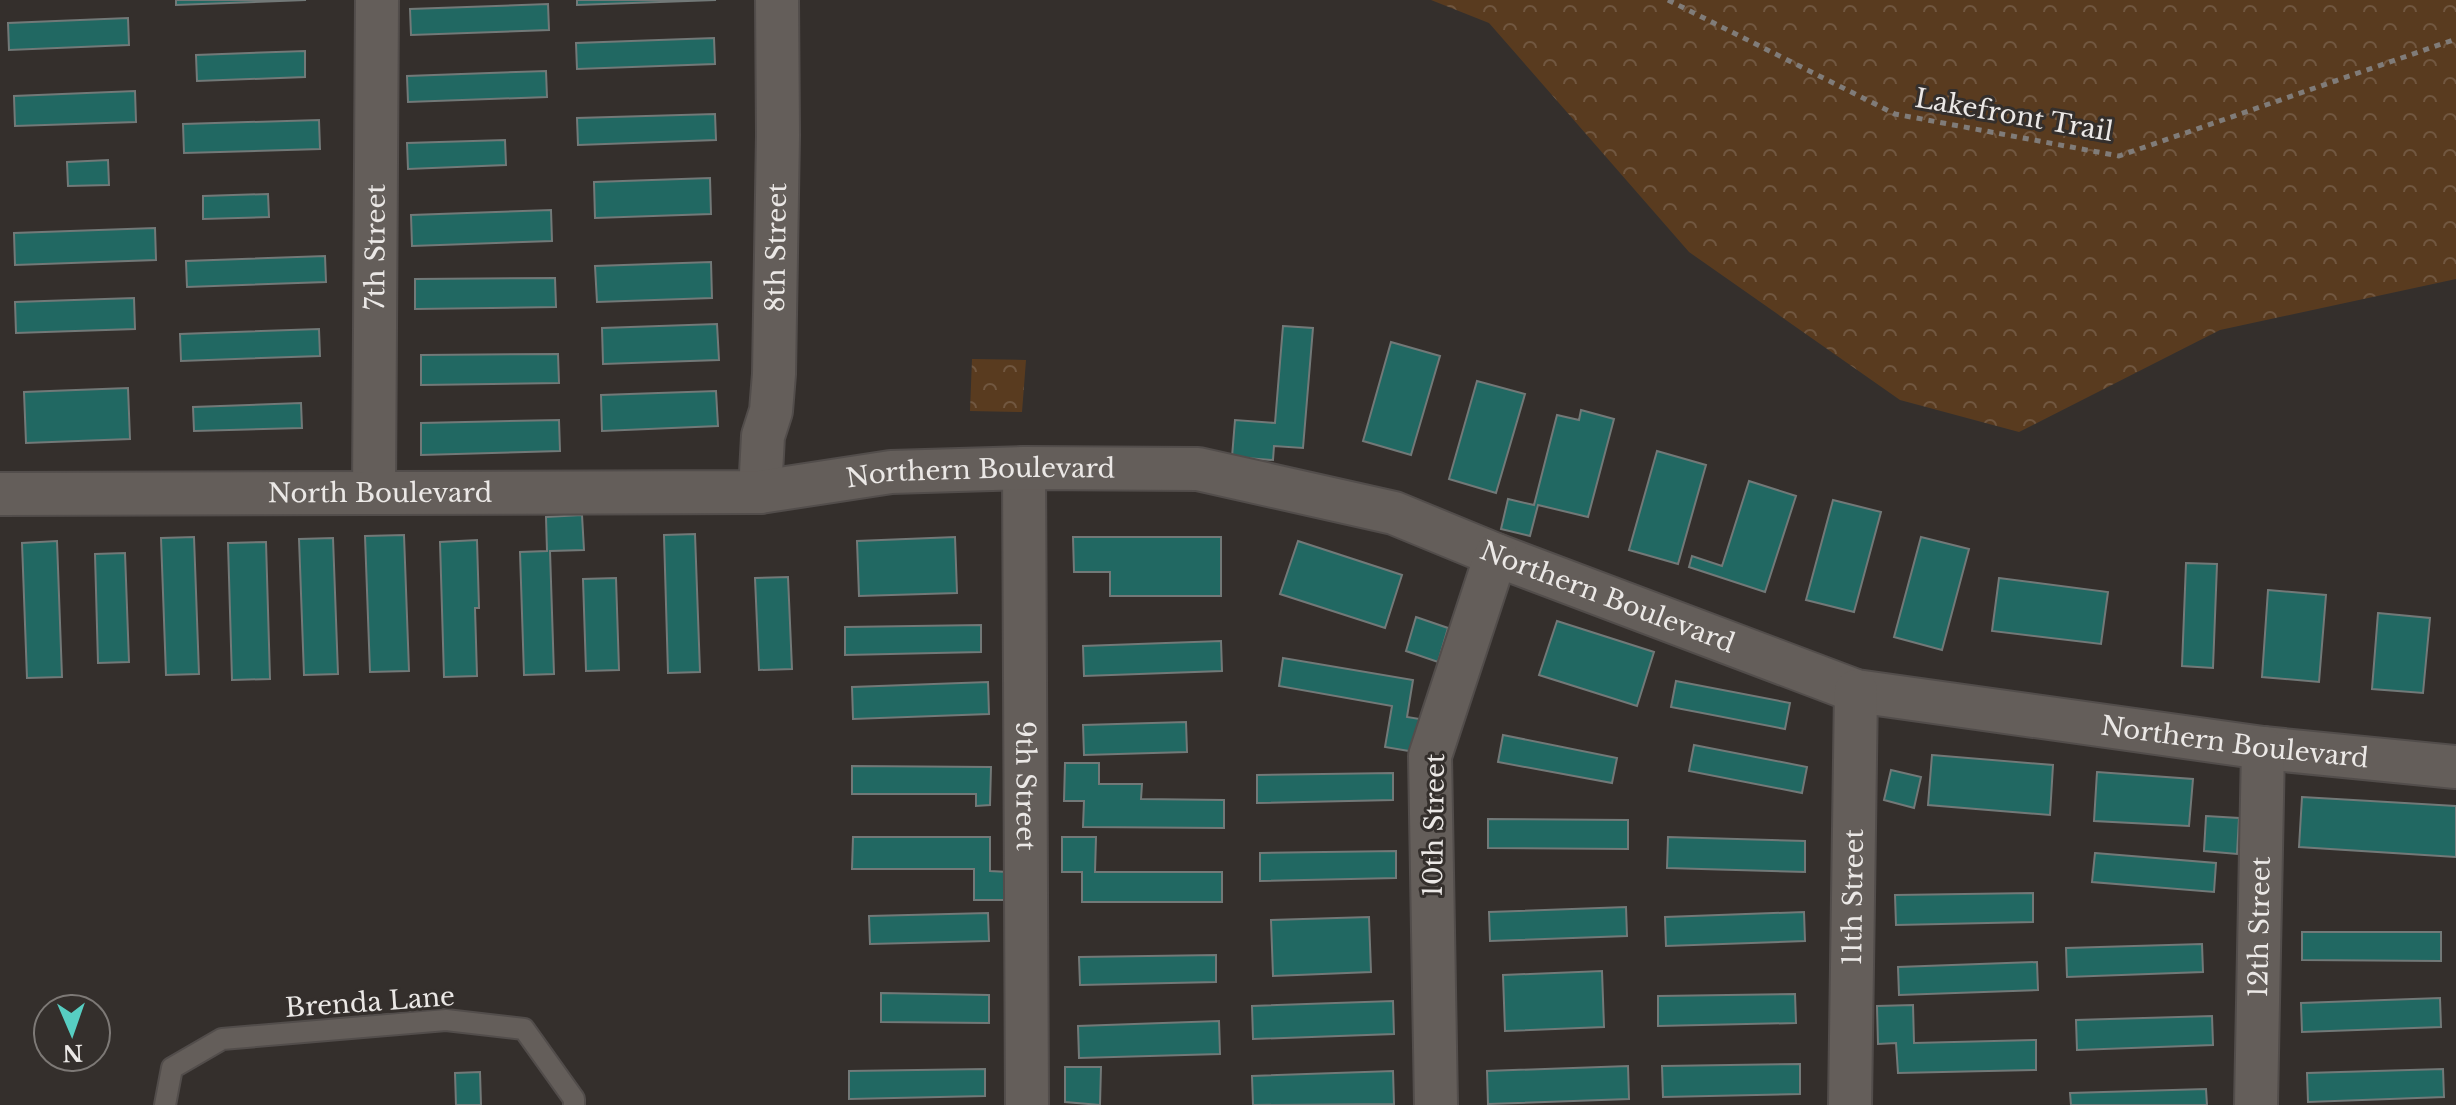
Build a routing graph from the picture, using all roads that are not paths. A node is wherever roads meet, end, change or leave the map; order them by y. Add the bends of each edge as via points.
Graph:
1 (377, 0) edge
2 (777, 0) edge
3 (1024, 468) junction
4 (760, 492) junction
5 (374, 493) junction
6 (0, 494) edge
7 (1496, 555) junction
8 (1856, 691) junction
9 (2263, 748) junction
10 (2456, 767) edge
11 (165, 1105) edge
12 (574, 1105) edge
13 (1027, 1105) edge
14 (1436, 1105) edge
15 (1850, 1105) edge
16 (2256, 1105) edge

1 - 5 street, 7th Street
2 - 4 street, 8th Street via 774,374
3 - 4 street, Northern Boulevard via 891,472
3 - 7 street, Northern Boulevard via 1198,469 1394,513
3 - 13 street, 9th Street
4 - 5 street, North Boulevard
5 - 6 street, North Boulevard
7 - 8 street, Northern Boulevard
7 - 14 street, 10th Street via 1430,756
8 - 9 street, Northern Boulevard
8 - 15 street, 11th Street
9 - 10 street, Northern Boulevard
9 - 16 street, 12th Street
11 - 12 lane, Brenda Lane via 172,1068 222,1039 446,1020 524,1029

